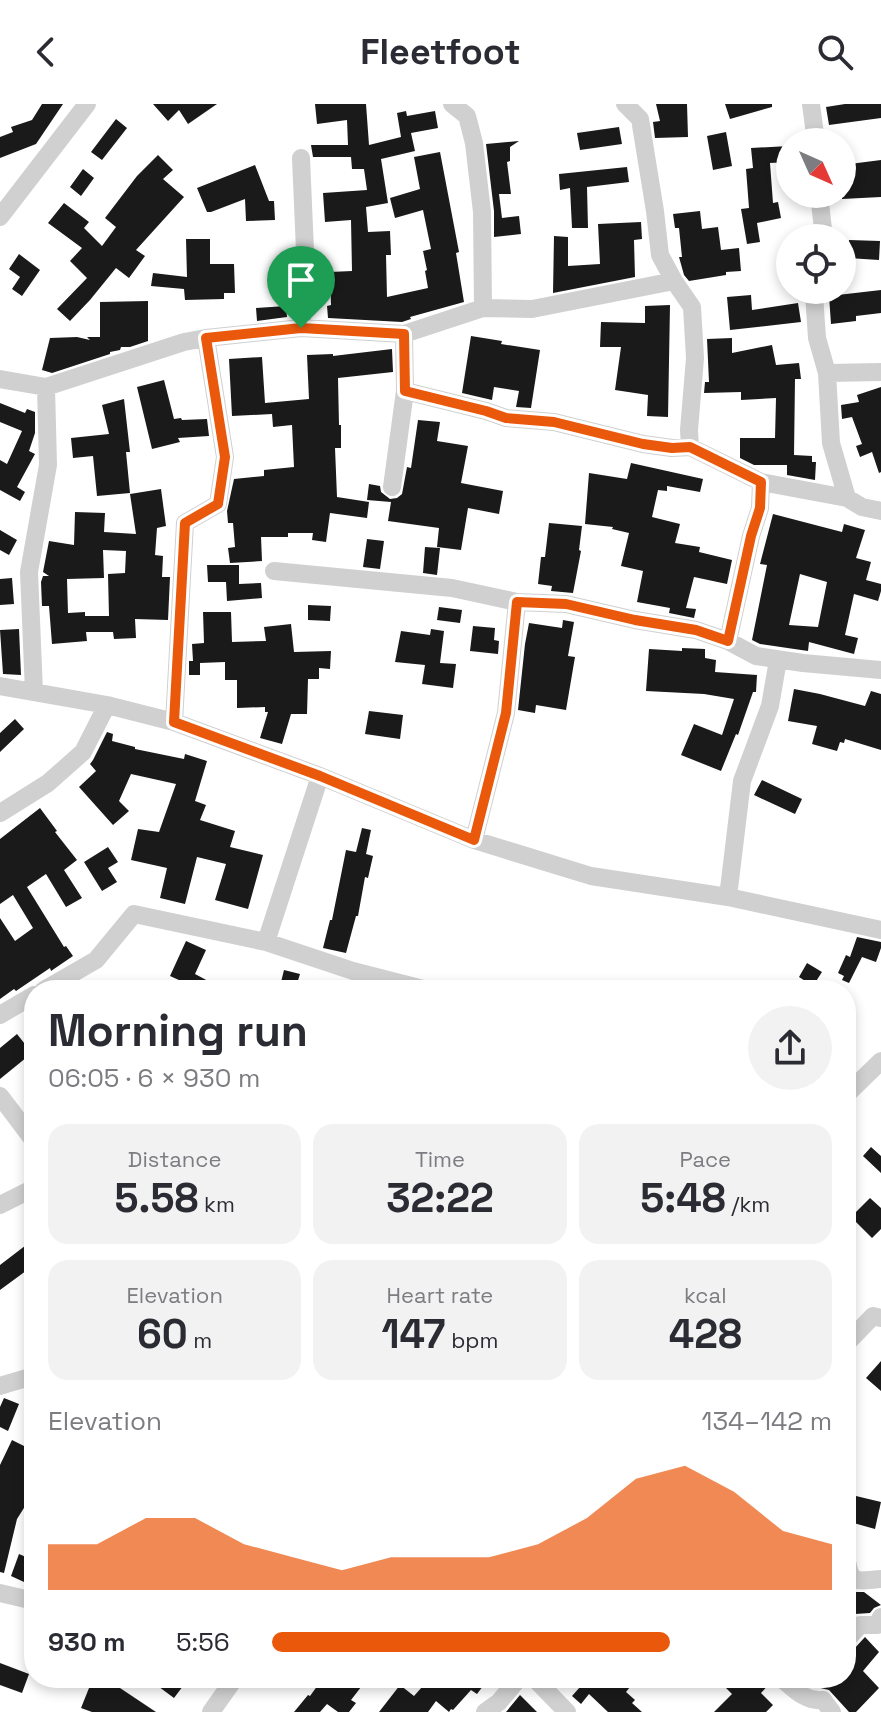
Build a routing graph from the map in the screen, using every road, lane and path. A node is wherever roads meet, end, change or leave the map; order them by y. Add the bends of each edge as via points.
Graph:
1 (87, 104) edge
2 (452, 104) edge
3 (625, 104) edge
4 (811, 104) edge
5 (814, 128) edge
6 (301, 158) dead end
7 (0, 217) edge
8 (674, 281) junction
9 (815, 304) edge
10 (483, 308) junction
11 (301, 328) junction
12 (404, 334) junction
13 (206, 338) junction
14 (881, 372) edge
15 (827, 373) junction
16 (0, 379) edge
17 (46, 387) junction
18 (405, 391) junction
19 (690, 447) junction
20 (761, 482) junction
21 (392, 487) dead end
22 (847, 498) junction
23 (881, 511) edge
24 (274, 571) dead end
25 (517, 602) junction
26 (728, 641) junction
27 (778, 660) junction
28 (879, 668) edge
29 (0, 686) edge
30 (34, 692) junction
31 (107, 705) junction
32 (174, 722) junction
33 (320, 776) junction
34 (0, 813) edge
35 (474, 840) junction
36 (728, 897) junction
37 (881, 930) edge
38 (266, 942) junction
39 (61, 980) edge
40 (388, 980) edge
41 (24, 1001) edge
42 (0, 1015) edge
43 (881, 1061) edge
44 (856, 1085) edge
45 (0, 1096) edge
46 (24, 1128) edge
47 (24, 1193) edge
48 (0, 1205) edge
49 (881, 1318) edge
50 (856, 1334) edge
51 (24, 1379) edge
52 (0, 1386) edge
53 (856, 1579) edge
54 (881, 1579) edge
55 (0, 1593) edge
56 (24, 1597) edge
57 (881, 1617) edge
58 (856, 1629) edge
59 (228, 1688) edge
60 (511, 1688) edge
61 (544, 1688) edge
62 (792, 1688) edge
63 (804, 1688) edge
64 (799, 1694) junction
65 (211, 1712) edge
66 (485, 1712) edge
67 (567, 1712) edge
68 (832, 1712) edge

1 - 7 street
2 - 10 street via 467,116 474,143 482,212
3 - 8 street via 640,119 660,255
4 - 5 street
6 - 11 street via 306,274
8 - 10 street via 532,309
8 - 19 street via 692,307
9 - 15 street
10 - 12 street
11 - 12 street
11 - 13 street
12 - 18 street
13 - 17 street
13 - 32 street via 225,457 218,504 185,523
14 - 15 street
15 - 22 street via 831,443
16 - 17 street
17 - 30 street via 48,465 29,572
18 - 19 street via 506,418 554,422 643,444
18 - 21 street
19 - 20 street
20 - 22 street
20 - 26 street via 760,508
22 - 23 street
24 - 25 street via 452,588
25 - 26 street via 566,604
25 - 35 street via 506,713
26 - 27 street via 756,656
27 - 28 street
27 - 36 street via 770,706 742,781
29 - 30 street
30 - 31 street
31 - 32 street
31 - 34 street via 83,752 48,783
32 - 33 street
33 - 35 street
33 - 38 street
35 - 36 street via 591,876
36 - 37 street
38 - 39 street via 134,914 96,960
38 - 40 street
41 - 42 street
43 - 44 street
45 - 46 street
47 - 48 street
49 - 50 street via 873,1316
51 - 52 street
53 - 54 street
55 - 56 street
57 - 58 street via 877,1625
59 - 65 street
60 - 66 street
61 - 67 street
62 - 64 street
63 - 64 street
64 - 68 street via 823,1700

